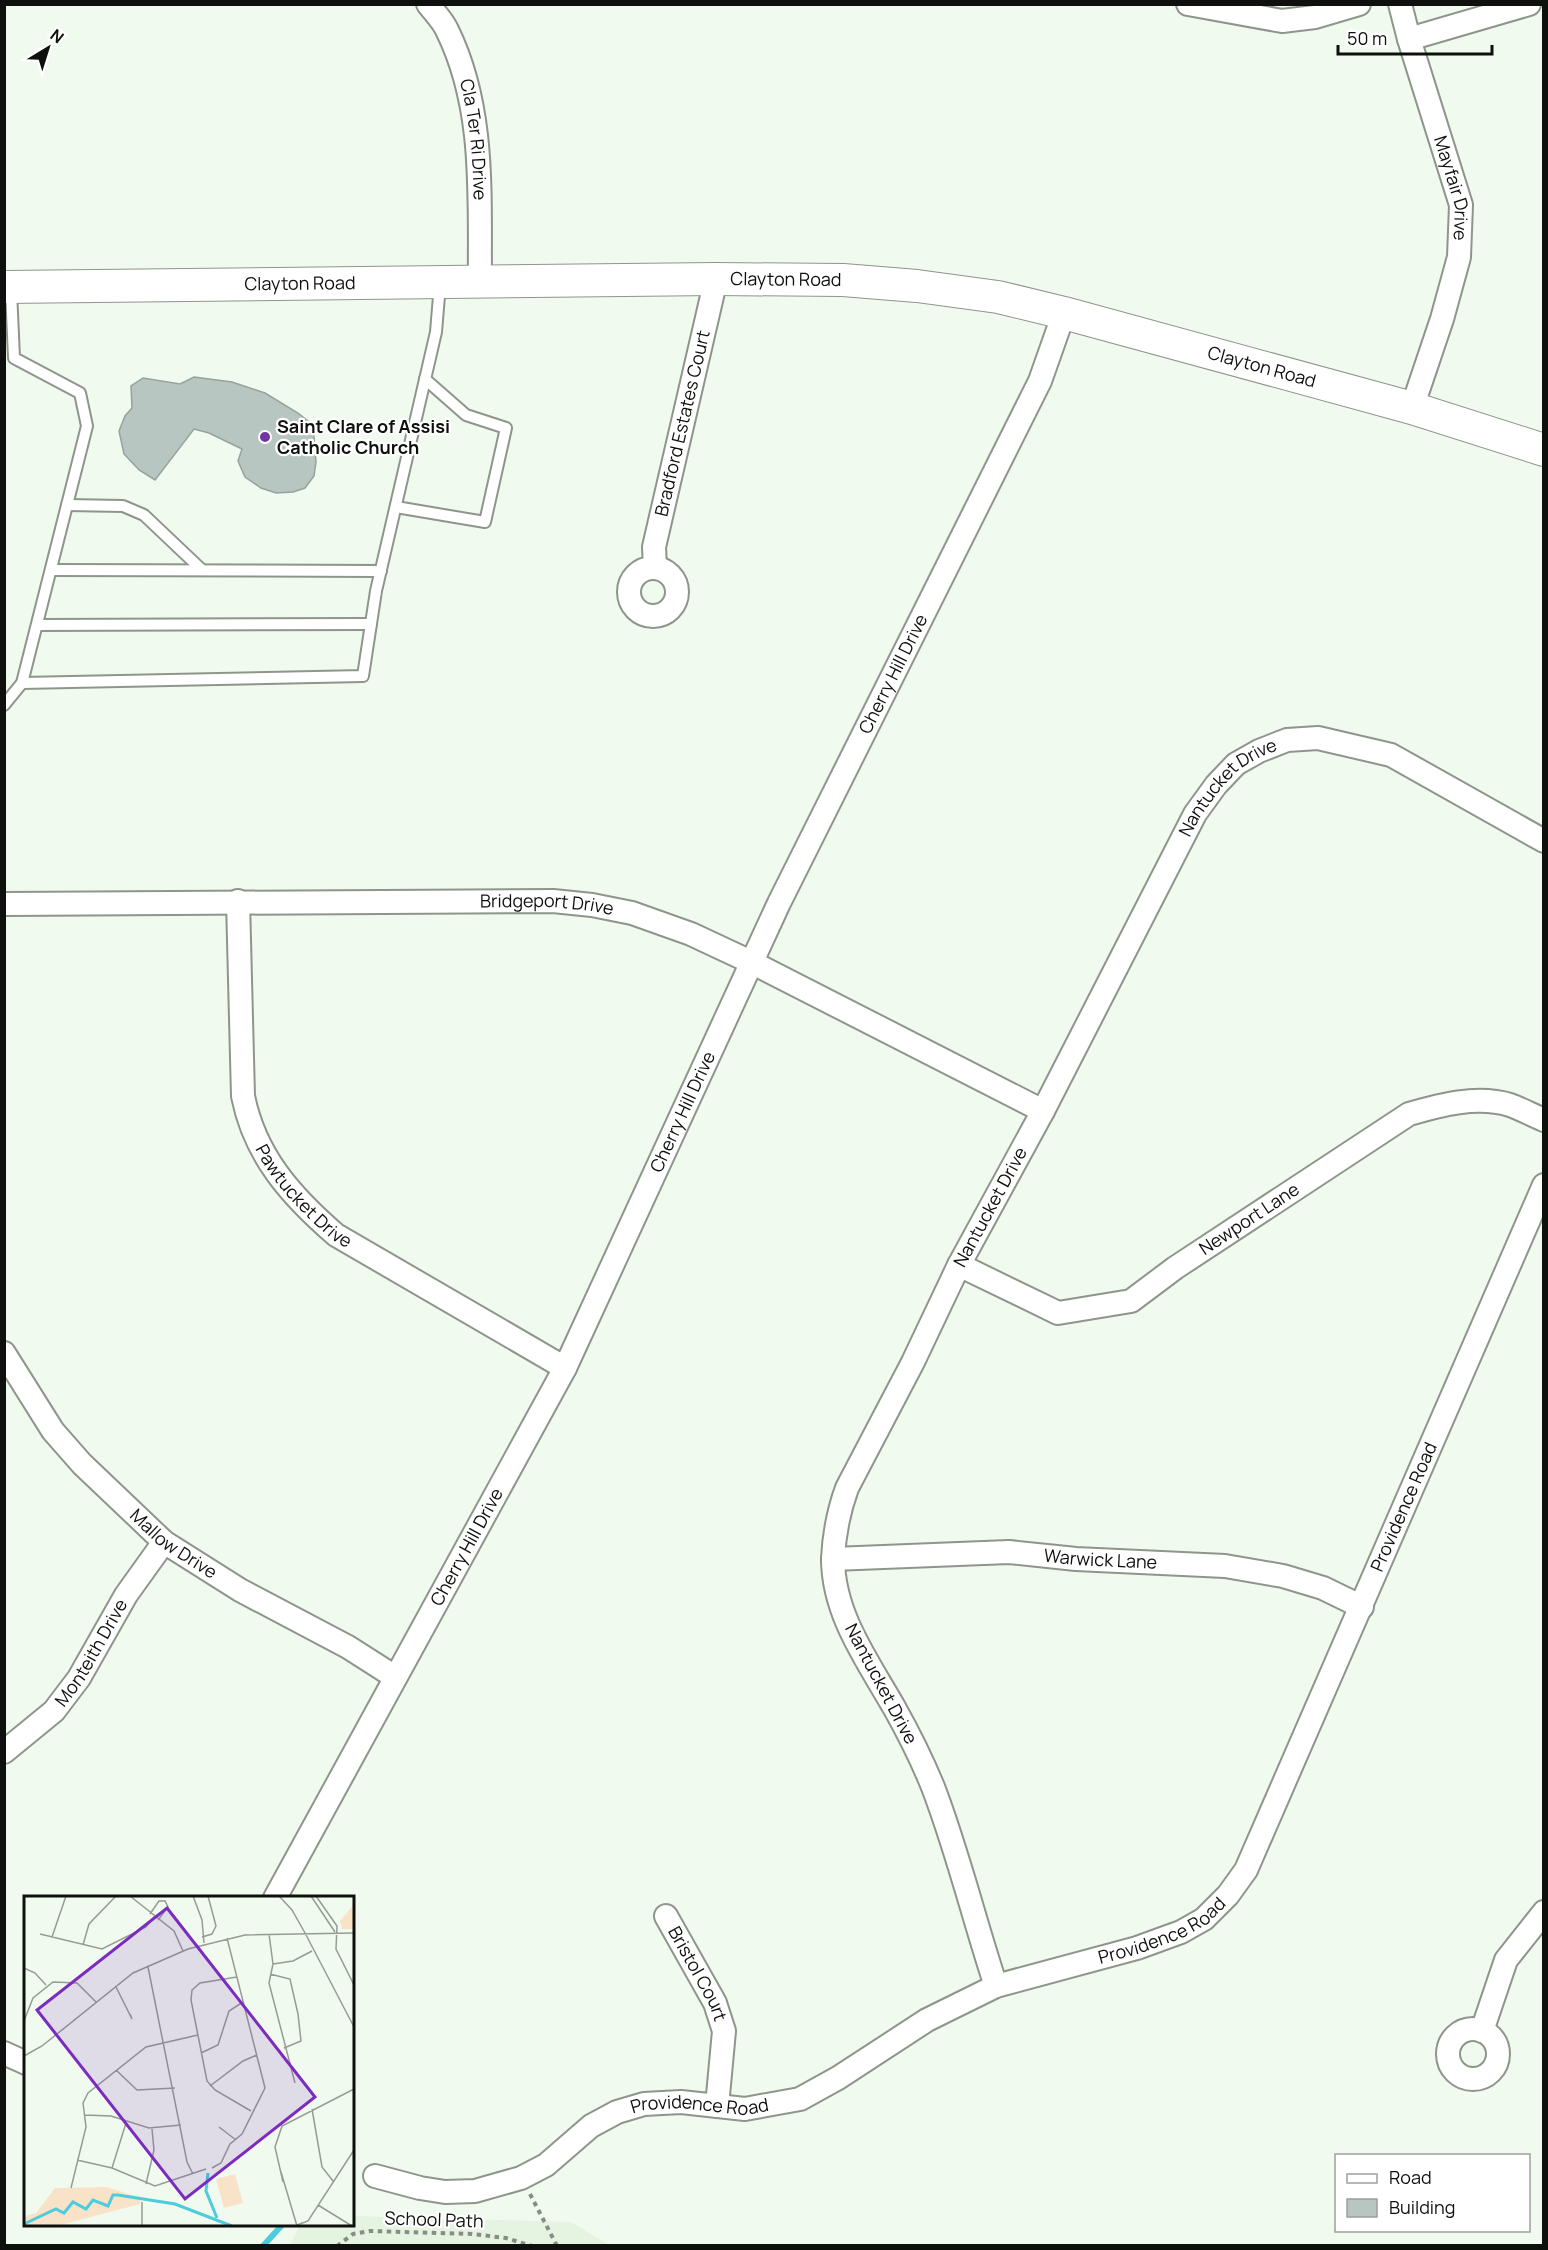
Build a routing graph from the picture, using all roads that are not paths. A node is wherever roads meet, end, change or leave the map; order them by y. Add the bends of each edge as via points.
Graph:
1 (429, 4) edge
2 (1188, 4) edge
3 (1359, 4) edge
4 (1400, 4) edge
5 (1529, 4) edge
6 (1408, 39) junction
7 (716, 279) junction
8 (480, 282) junction
9 (440, 283) junction
10 (8, 287) edge
11 (1064, 313) junction
12 (9, 358) edge
13 (425, 379) junction
14 (1412, 408) junction
15 (1544, 450) edge
16 (67, 505) junction
17 (396, 507) junction
18 (655, 567) dead end
19 (51, 570) junction
20 (202, 570) junction
21 (381, 571) junction
22 (371, 624) junction
23 (37, 625) junction
24 (22, 683) junction
25 (4, 705) edge
26 (1544, 841) edge
27 (238, 902) junction
28 (4, 904) edge
29 (753, 963) junction
30 (1043, 1112) junction
31 (1544, 1120) edge
32 (1544, 1185) edge
33 (959, 1265) junction
34 (4, 1353) edge
35 (565, 1368) junction
36 (164, 1542) junction
37 (833, 1559) junction
38 (1362, 1607) junction
39 (395, 1677) junction
40 (4, 1752) edge
41 (276, 1896) edge
42 (1544, 1911) edge
43 (666, 1916) dead end
44 (996, 1986) junction
45 (1482, 2031) dead end
46 (4, 2053) edge
47 (24, 2062) edge
48 (717, 2106) junction
49 (375, 2176) dead end

1 - 8 street, Cla Ter Ri Drive via 447,29 475,114
2 - 3 street via 1282,21 1315,17
4 - 6 street, Mayfair Drive
5 - 6 street
6 - 14 street, Mayfair Drive via 1461,206 1459,257
7 - 8 main road, Clayton Road
7 - 11 main road, Clayton Road via 843,280 917,286 998,297
7 - 18 street, Bradford Estates Court via 654,547
8 - 9 main road, Clayton Road
9 - 10 main road, Clayton Road
9 - 13 lane via 436,332
10 - 12 lane
11 - 14 main road, Clayton Road
11 - 29 street, Cherry Hill Drive via 1040,381 779,903
12 - 16 lane via 80,393 87,426
13 - 17 lane
13 - 17 lane via 466,415 506,428 485,522
14 - 15 main road, Clayton Road
16 - 19 lane
16 - 20 lane via 123,506 144,515
17 - 21 lane
19 - 20 lane
19 - 23 lane
20 - 21 lane
21 - 22 lane
22 - 23 lane
22 - 24 lane via 363,676
23 - 24 lane
24 - 25 lane
26 - 30 street, Nantucket Drive via 1391,755 1318,738 1287,740 1259,751 1236,764 1195,814
27 - 28 street, Bridgeport Drive
27 - 29 street, Bridgeport Drive via 553,901 592,905 632,913 691,934
27 - 35 street, Pawtucket Drive via 243,1096 258,1145 274,1169 311,1213 336,1235
29 - 30 street, Bridgeport Drive
29 - 35 street, Cherry Hill Drive
30 - 33 street, Nantucket Drive
31 - 33 street, Newport Lane via 1508,1104 1478,1101 1443,1104 1409,1114 1131,1301 1058,1313
32 - 38 street, Providence Road
33 - 37 street, Nantucket Drive via 847,1488
34 - 36 street, Mallow Drive via 53,1431
35 - 39 street, Cherry Hill Drive
36 - 39 street, Mallow Drive via 240,1590 348,1647
36 - 40 street, Monteith Drive via 54,1711
37 - 38 street, Warwick Lane via 1009,1552 1225,1566 1283,1576 1323,1588
37 - 44 street, Nantucket Drive via 845,1618 933,1789
38 - 44 street, Providence Road via 1246,1870 1228,1895 1204,1919 1181,1932 1137,1948
39 - 41 street, Cherry Hill Drive
42 - 45 street via 1506,1960
43 - 48 street, Bristol Court via 715,2003 724,2031
44 - 48 street, Providence Road via 927,2020 800,2099 745,2109
46 - 47 street
48 - 49 street, Providence Road via 681,2102 644,2104 617,2112 591,2126 546,2165 521,2178 475,2191 445,2192

